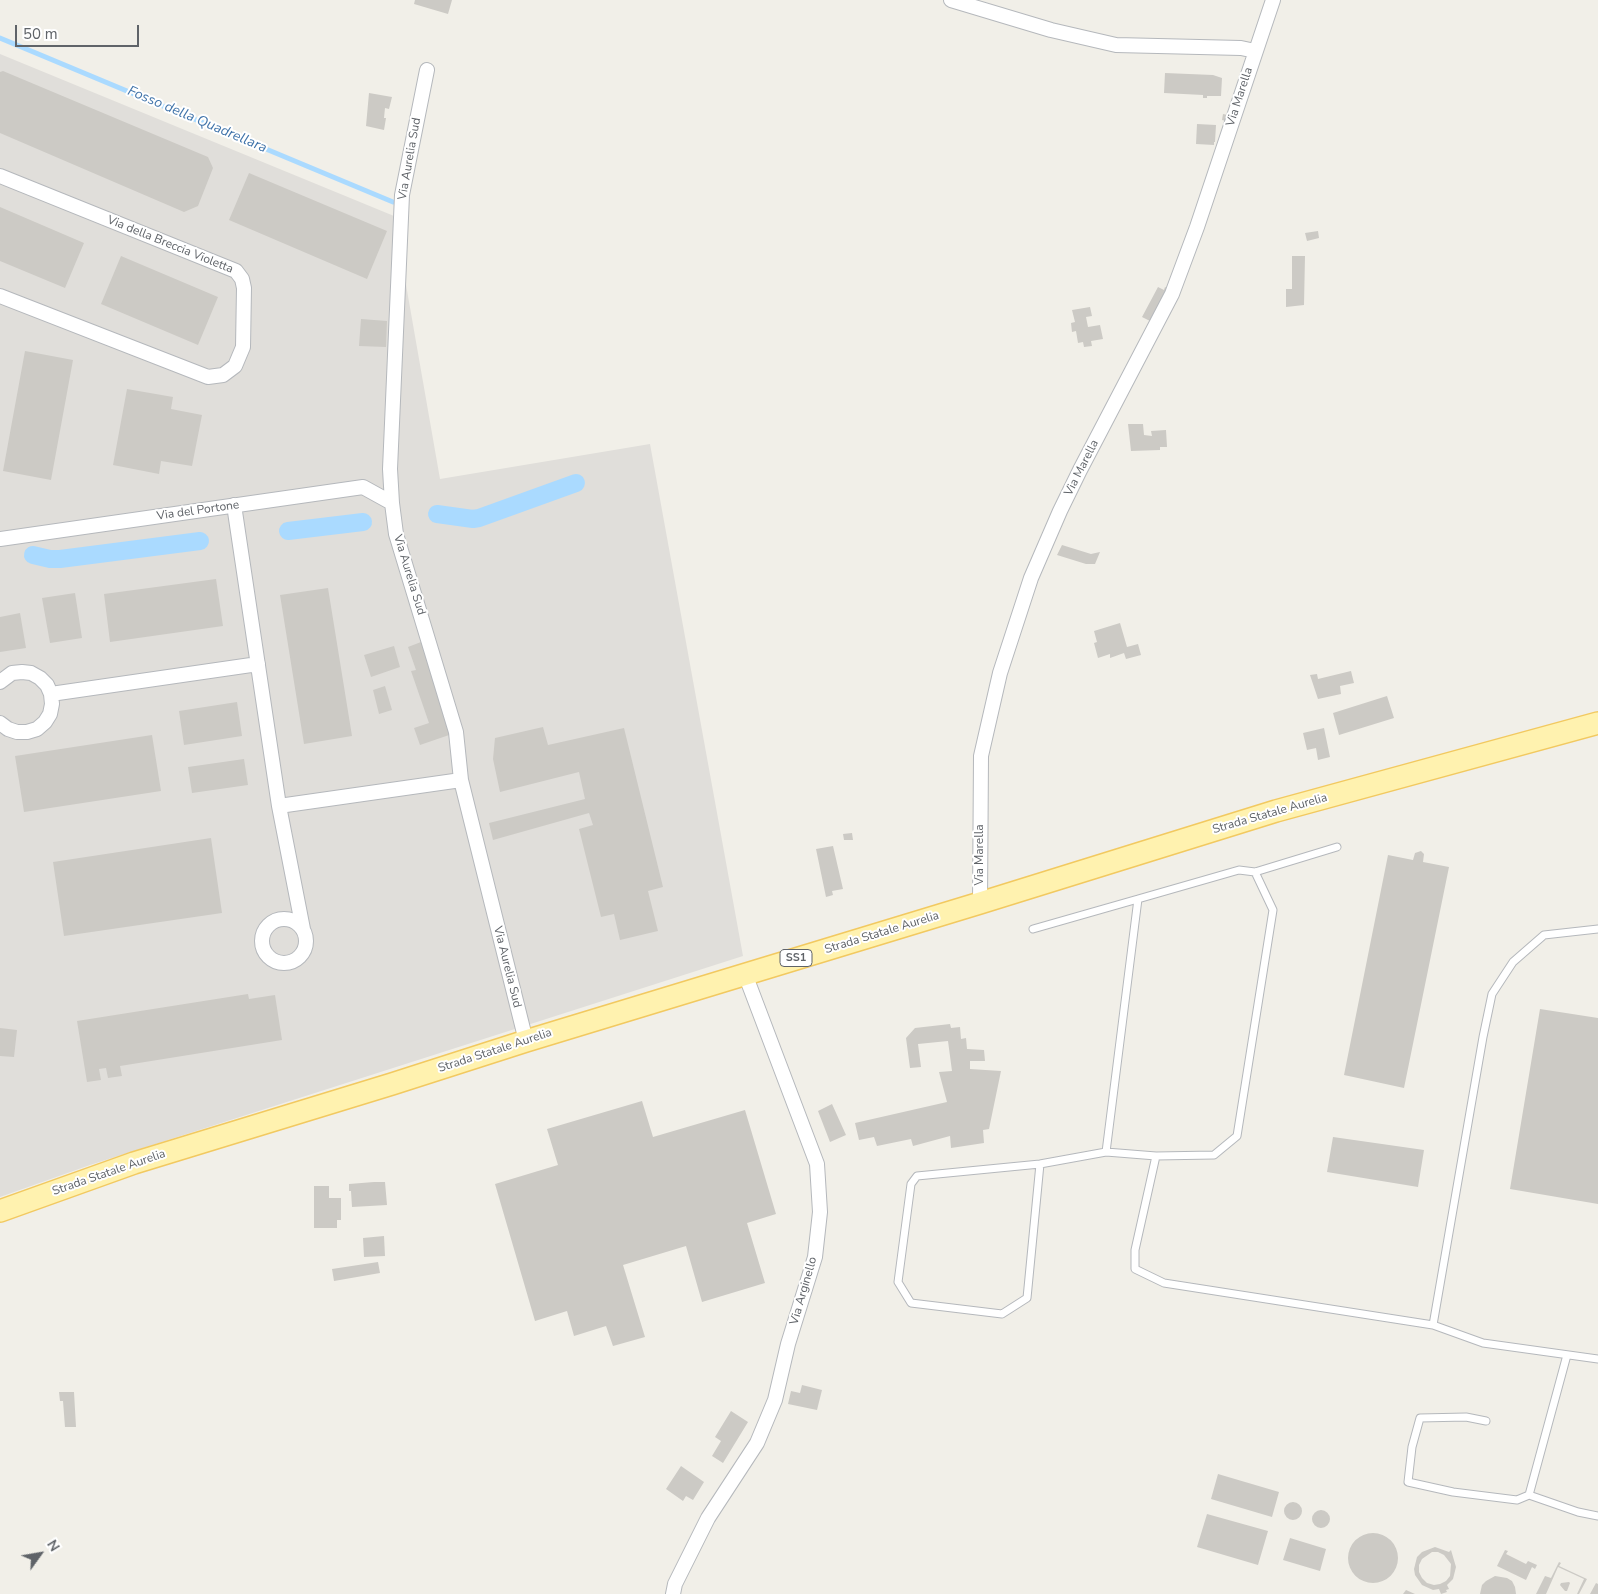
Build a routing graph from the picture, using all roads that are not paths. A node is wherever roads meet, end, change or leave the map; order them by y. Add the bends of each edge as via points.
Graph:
1 (951, 0) edge
2 (1273, 0) edge
3 (1255, 51) junction
4 (427, 70) dead end
5 (0, 176) edge
6 (0, 296) edge
7 (392, 503) junction
8 (234, 505) junction
9 (0, 539) edge
10 (258, 664) junction
11 (0, 682) edge
12 (51, 694) junction
13 (0, 723) edge
14 (1598, 723) edge
15 (461, 780) junction
16 (278, 806) junction
17 (1337, 847) dead end
18 (1255, 872) junction
19 (1138, 899) junction
20 (980, 903) junction
21 (303, 929) dead end
22 (1033, 929) dead end
23 (1598, 929) edge
24 (745, 974) junction
25 (526, 1041) junction
26 (1106, 1152) junction
27 (1156, 1156) junction
28 (1040, 1164) junction
29 (0, 1211) edge
30 (1433, 1325) junction
31 (1567, 1355) junction
32 (1598, 1359) edge
33 (1486, 1421) dead end
34 (1529, 1495) junction
35 (1598, 1516) edge
36 (673, 1594) edge

1 - 3 street, Via Marella via 1051,30 1116,45
2 - 3 street, Via Marella
3 - 20 street, Via Marella via 1172,294 1060,511 1031,578 1000,673 981,756
4 - 7 street, Via Aurelia Sud via 402,195 390,470
5 - 6 street, Via della Breccia Violetta via 236,271 244,288 243,347 235,366 223,376 208,377
7 - 8 street, Via del Portone via 363,487
7 - 15 street, Via Aurelia Sud via 396,534 456,732
8 - 9 street, Via del Portone
8 - 10 street
10 - 12 street
10 - 16 street
11 - 12 street via 12,673 32,673 47,685
12 - 13 street via 50,714 37,728 17,732
14 - 20 main road, Strada Statale Aurelia / SS1 via 1276,811
15 - 16 street
15 - 25 street, Via Aurelia Sud
16 - 21 street
17 - 18 lane
18 - 19 lane via 1238,870
18 - 27 lane via 1272,910 1237,1136 1214,1155
19 - 22 lane
19 - 26 lane
20 - 24 main road, Strada Statale Aurelia / SS1
23 - 30 lane via 1544,935 1514,962 1492,994
24 - 25 main road, Strada Statale Aurelia / SS1
24 - 36 street, Via Arginello via 817,1164 820,1212 815,1257 788,1344 775,1400 758,1443 708,1518
25 - 29 main road, Strada Statale Aurelia / SS1 via 134,1163
26 - 27 lane
26 - 28 lane
27 - 30 lane via 1135,1250 1135,1269 1164,1283
28 - 28 lane via 917,1176 911,1184 898,1282 911,1303 1002,1314 1027,1298
30 - 31 lane via 1484,1343
31 - 32 lane
31 - 34 lane
33 - 34 lane via 1466,1417 1420,1418 1412,1447 1408,1482 1453,1492 1517,1500
34 - 35 lane

